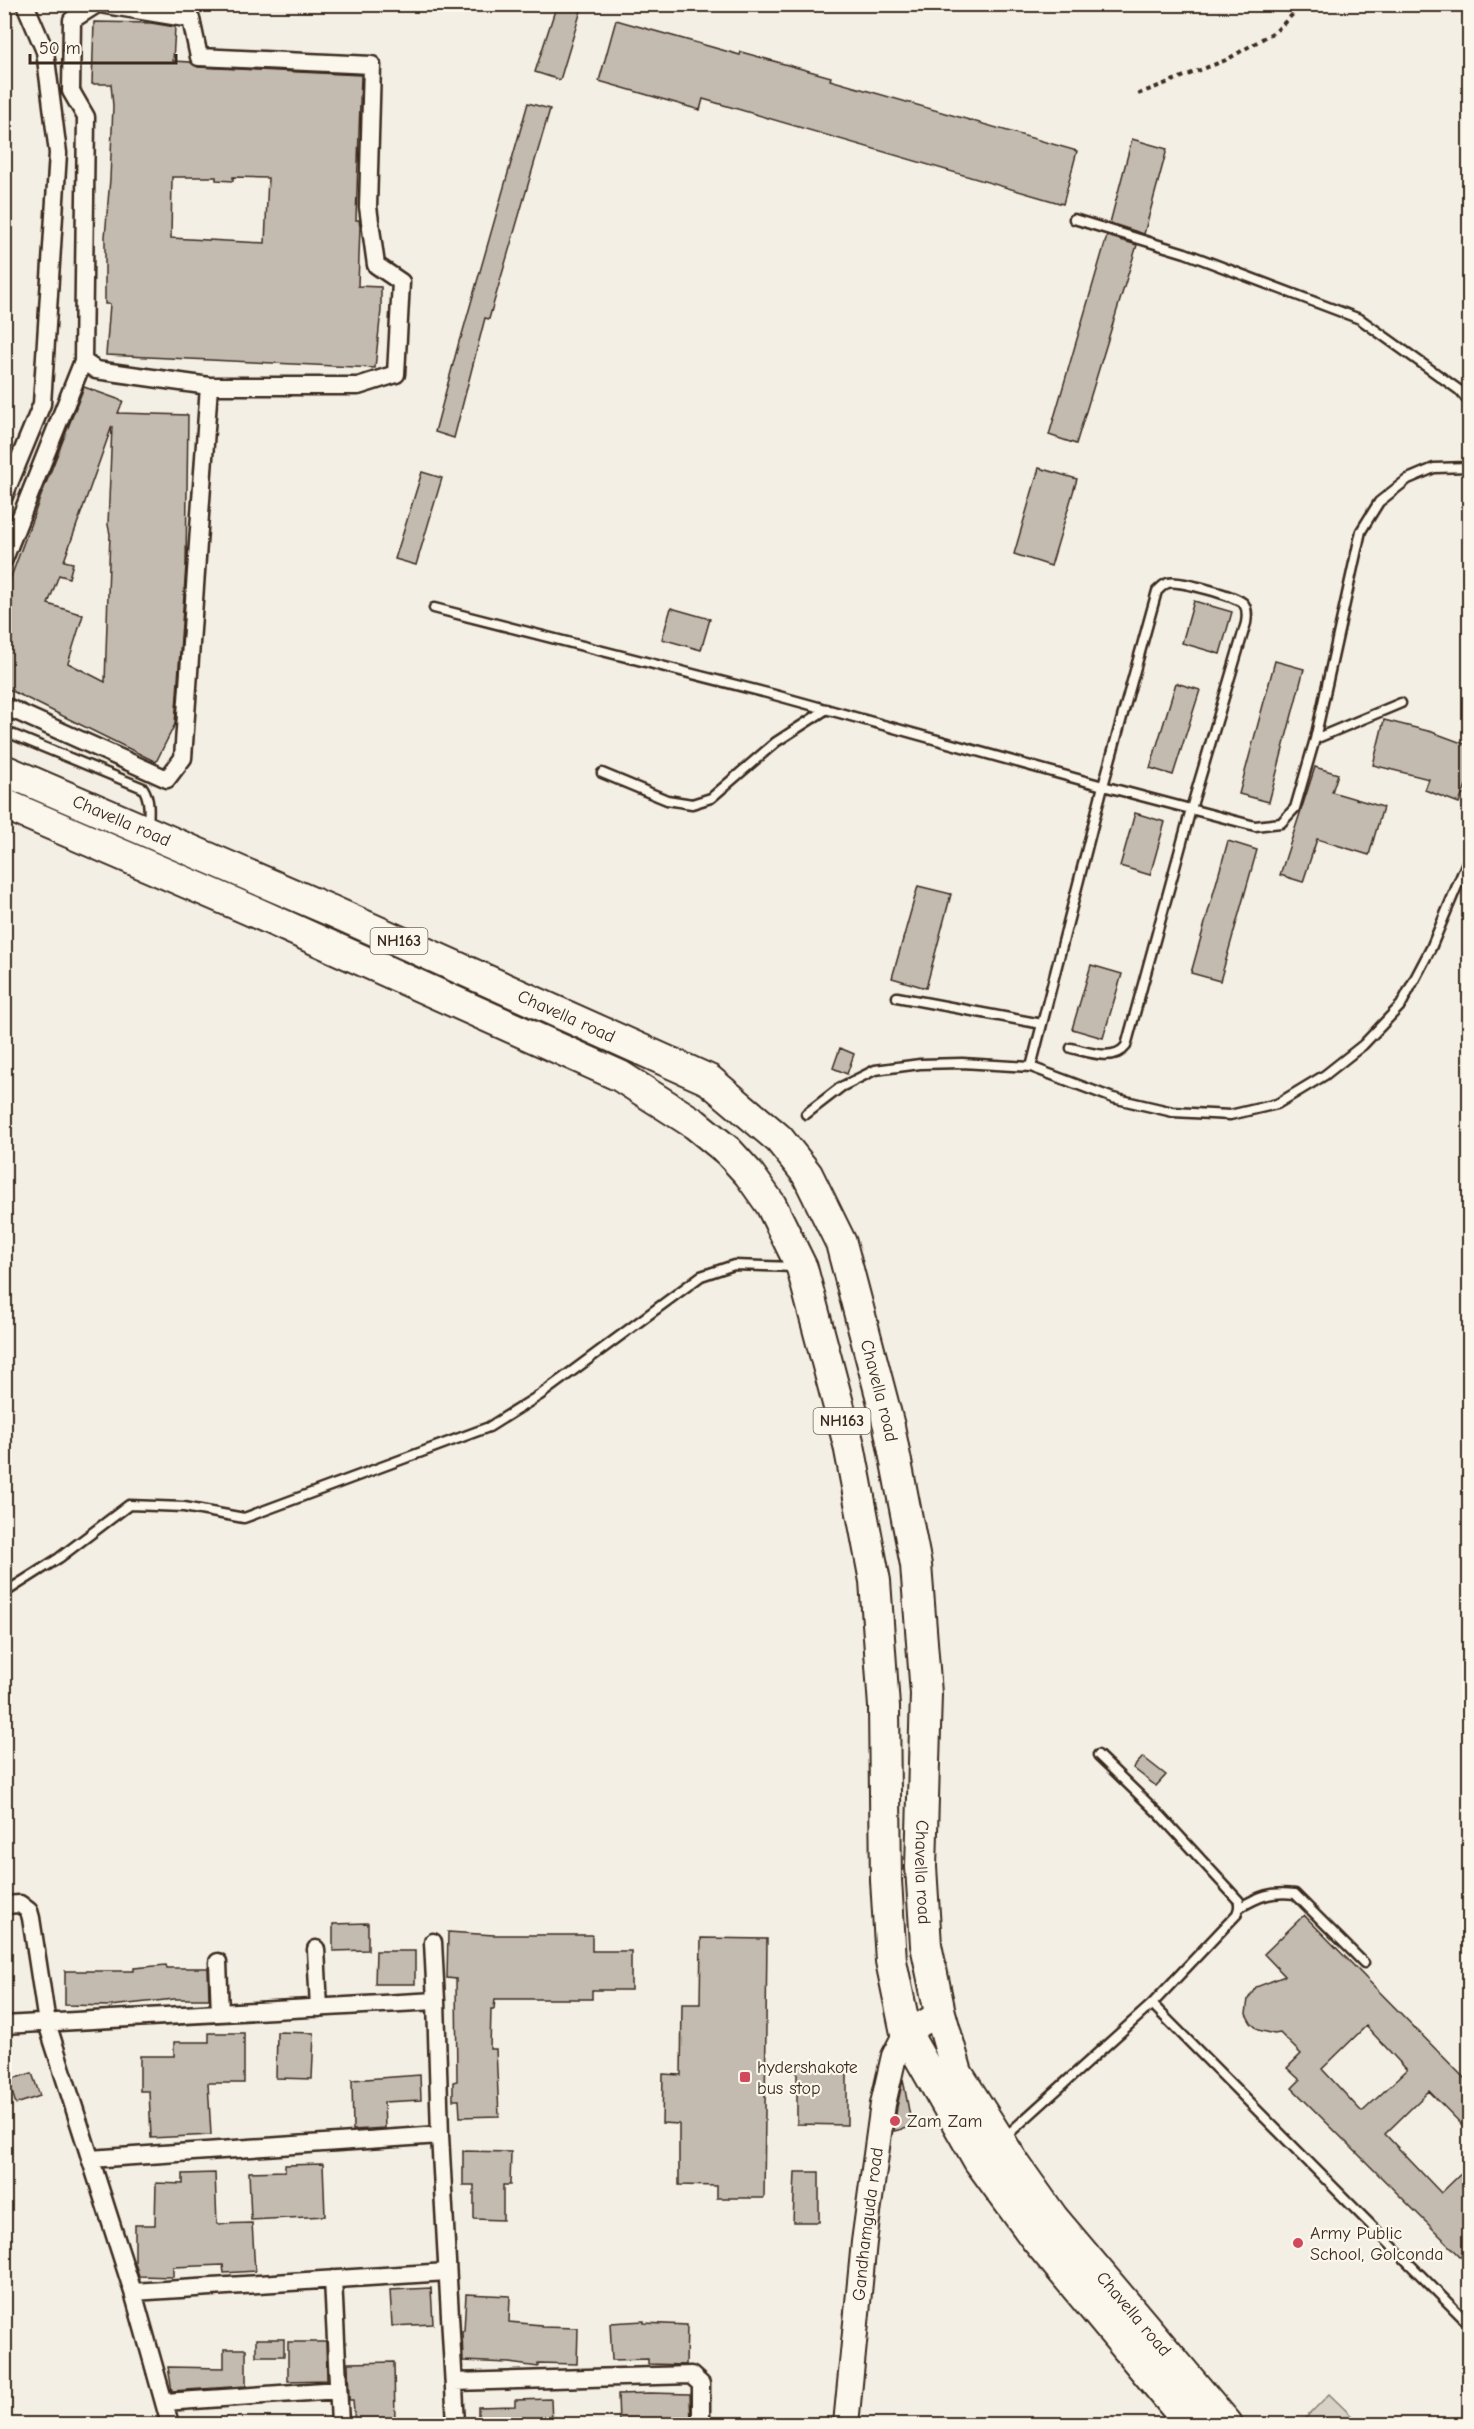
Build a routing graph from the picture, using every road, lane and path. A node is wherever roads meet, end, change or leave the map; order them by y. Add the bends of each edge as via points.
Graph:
1 (25, 4) edge
2 (98, 4) edge
3 (1303, 4) edge
4 (1138, 94) dead end
5 (1074, 219) dead end
6 (83, 361) junction
7 (209, 386) junction
8 (1470, 403) edge
9 (1470, 467) edge
10 (4, 496) edge
11 (4, 559) edge
12 (434, 608) dead end
13 (1401, 703) dead end
14 (827, 709) junction
15 (6, 710) edge
16 (4, 731) edge
17 (1315, 739) junction
18 (4, 770) edge
19 (602, 773) dead end
20 (1103, 786) junction
21 (4, 804) edge
22 (1191, 809) junction
23 (148, 832) junction
24 (1470, 855) edge
25 (897, 997) dead end
26 (1042, 1024) junction
27 (1071, 1048) dead end
28 (1031, 1067) junction
29 (806, 1114) dead end
30 (802, 1268) junction
31 (4, 1593) edge
32 (1098, 1755) dead end
33 (4, 1905) edge
34 (1239, 1908) junction
35 (433, 1942) dead end
36 (316, 1949) dead end
37 (218, 1962) dead end
38 (1364, 1963) dead end
39 (436, 2001) junction
40 (1152, 2004) junction
41 (319, 2008) junction
42 (220, 2013) junction
43 (940, 2013) junction
44 (47, 2023) junction
45 (4, 2025) edge
46 (906, 2033) junction
47 (441, 2135) junction
48 (1000, 2142) junction
49 (90, 2159) junction
50 (447, 2272) junction
51 (333, 2279) junction
52 (133, 2292) junction
53 (1470, 2325) edge
54 (454, 2382) junction
55 (338, 2390) junction
56 (165, 2402) junction
57 (170, 2424) edge
58 (340, 2424) edge
59 (456, 2424) edge
60 (701, 2424) edge
61 (846, 2424) edge
62 (1190, 2424) edge
63 (1227, 2424) edge

1 - 10 street via 45,51 58,153 42,404
2 - 6 street via 72,20 71,91 86,117
2 - 7 street via 191,19 199,57 372,65 369,207 376,265 401,282 396,374 358,386
3 - 4 path via 1276,31 1226,60
5 - 8 lane via 1185,253 1360,319 1459,390
6 - 7 street via 96,370
6 - 11 street
7 - 15 street via 183,758 167,778
9 - 17 lane via 1434,468 1408,479 1379,502 1361,531
12 - 14 lane
13 - 17 lane
14 - 19 lane via 776,742 711,798 692,804 667,800
14 - 20 lane
16 - 23 lane via 143,788 149,805
17 - 22 lane via 1295,808 1281,823 1256,826
18 - 23 highway, Chavella road / NH163
20 - 22 lane
20 - 22 lane via 1157,591 1165,583 1175,582 1235,598 1244,603 1247,612
20 - 26 lane
21 - 30 highway, Chavella road / NH163 via 620,1076 728,1150 771,1205
22 - 27 lane via 1126,1046 1113,1054
23 - 43 highway, Chavella road / NH163 via 708,1080 779,1139 807,1174 841,1243 889,1426 916,1565 926,1694 921,1867 926,1945
24 - 28 lane via 1431,948 1401,1005 1363,1045 1325,1075 1277,1104 1230,1115 1173,1112 1113,1098
25 - 26 lane
26 - 28 lane
28 - 29 lane via 962,1063 875,1070 842,1087
30 - 31 lane via 734,1265 701,1276 540,1395 489,1427 244,1518 184,1507 129,1505 59,1558
30 - 46 highway, Chavella road / NH163 via 849,1445 875,1581 884,1707 891,1961
32 - 34 lane via 1160,1815 1239,1902
33 - 44 street via 20,1904 29,1911
34 - 38 lane via 1265,1894 1294,1894
34 - 40 lane
35 - 39 street
36 - 41 street
37 - 42 street
39 - 41 street
39 - 47 street
40 - 48 lane
40 - 53 lane
41 - 42 street
42 - 44 street
43 - 46 street
43 - 48 highway, Chavella road / NH163 via 957,2073
44 - 45 street
44 - 49 street
46 - 61 street, Gandhamguda road via 894,2056 883,2104 864,2242
46 - 62 highway, Chavella road / NH163 via 979,2161 1029,2230
47 - 49 street
47 - 50 street
48 - 63 highway, Chavella road / NH163 via 1053,2218
49 - 52 street
50 - 51 street
50 - 54 street
51 - 52 street
51 - 55 street
52 - 56 street
54 - 59 street
54 - 60 street via 691,2375 701,2384
55 - 56 street
55 - 58 street
56 - 57 street

